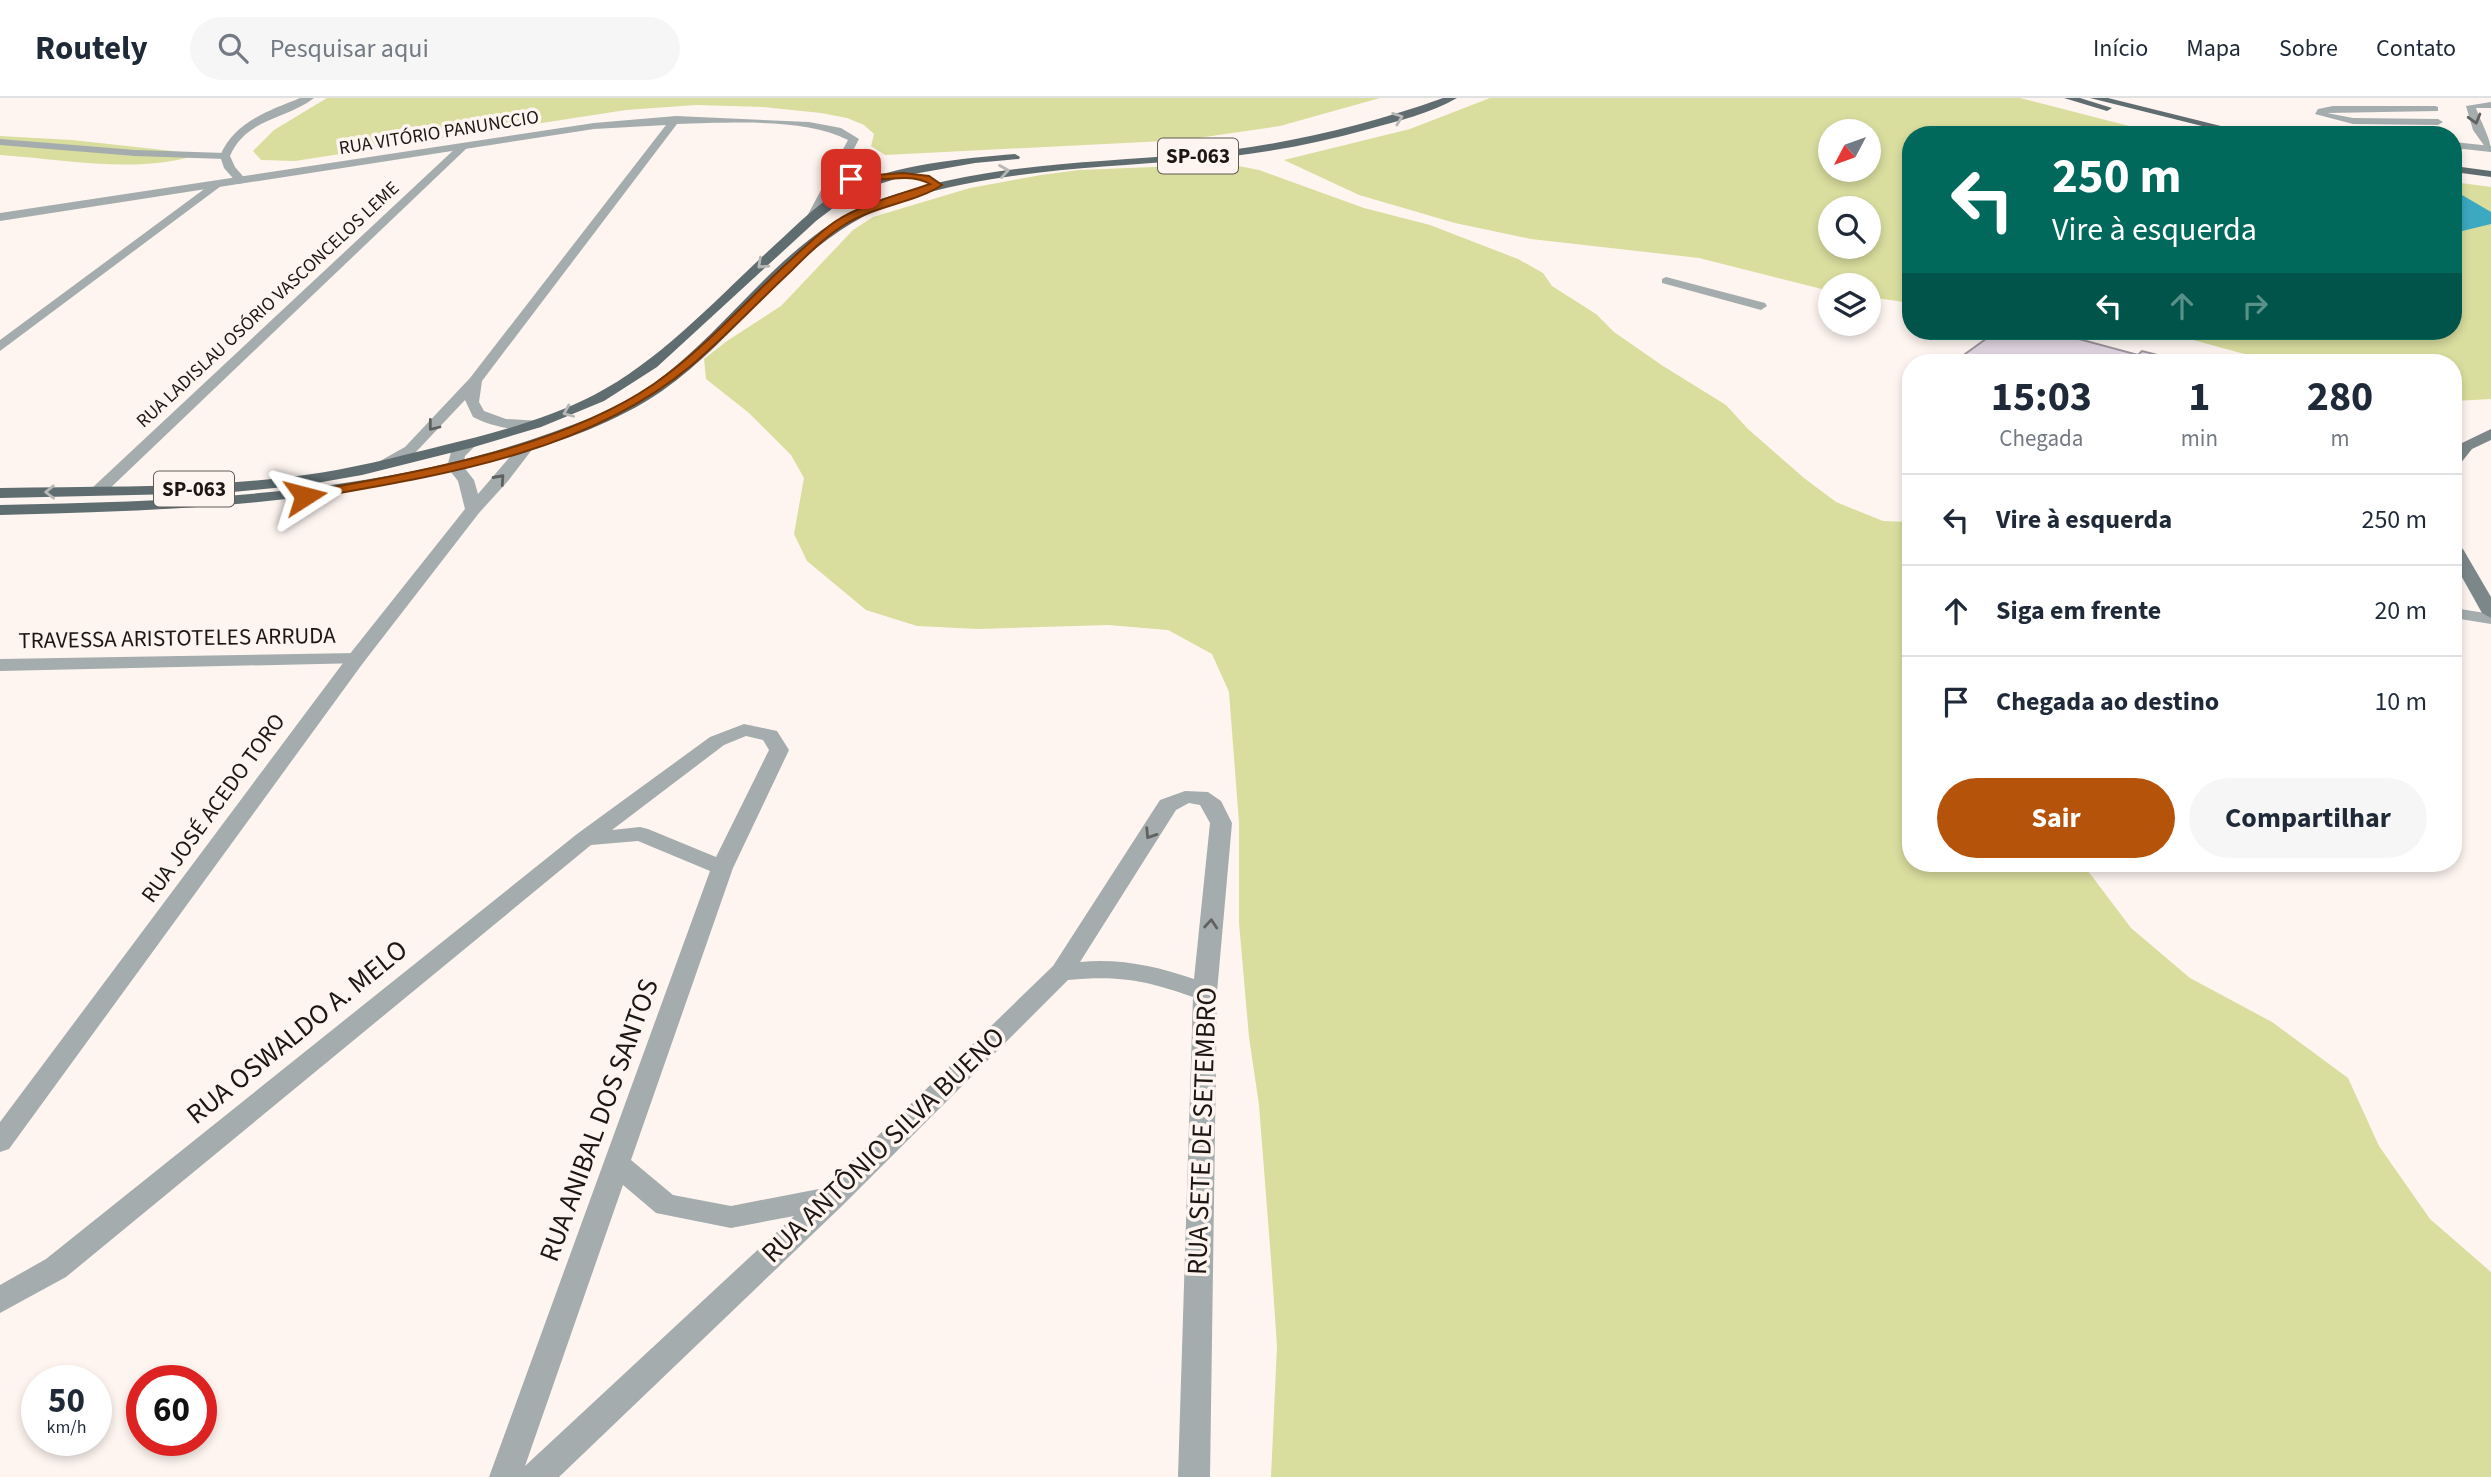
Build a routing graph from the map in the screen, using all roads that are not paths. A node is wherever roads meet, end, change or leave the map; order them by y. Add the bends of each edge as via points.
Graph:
1 (309, 98) edge
2 (1420, 98) edge
3 (1452, 98) edge
4 (2068, 98) edge
5 (2095, 98) edge
6 (2435, 104) edge
7 (2491, 105) edge
8 (676, 119) junction
9 (2438, 122) junction
10 (2182, 126) edge
11 (2214, 126) edge
12 (2438, 126) edge
13 (0, 142) edge
14 (2462, 146) edge
15 (463, 147) junction
16 (2491, 149) edge
17 (225, 156) junction
18 (1024, 156) dead end
19 (1037, 156) dead end
20 (841, 166) junction
21 (2462, 170) edge
22 (2491, 174) edge
23 (2462, 177) edge
24 (882, 178) junction
25 (2491, 181) edge
26 (242, 182) junction
27 (855, 182) junction
28 (937, 185) junction
29 (215, 186) junction
30 (906, 194) junction
31 (0, 217) edge
32 (812, 218) junction
33 (1666, 281) dead end
34 (1761, 306) dead end
35 (0, 347) edge
36 (475, 381) junction
37 (536, 424) junction
38 (2491, 434) edge
39 (469, 444) junction
40 (526, 447) junction
41 (2462, 452) edge
42 (386, 464) junction
43 (455, 467) junction
44 (98, 491) junction
45 (0, 493) edge
46 (472, 509) junction
47 (0, 510) edge
48 (2462, 562) edge
49 (2462, 602) edge
50 (2462, 613) edge
51 (2490, 613) edge
52 (356, 659) junction
53 (0, 665) edge
54 (1200, 796) joint
55 (585, 838) junction
56 (723, 868) junction
57 (1061, 972) junction
58 (1205, 992) junction
59 (0, 1142) edge
60 (617, 1164) junction
61 (832, 1198) junction
62 (0, 1300) edge
63 (505, 1477) edge
64 (536, 1477) edge
65 (1194, 1477) edge

1 - 17 street via 234,137
2 - 19 main road, SP-063 via 1340,125 1251,141
28 -> 3 main road, SP-063 via 1035,167 1193,157 1283,145 1384,123
4 - 10 main road
5 - 11 main road
6 - 9 lane
6 - 9 lane via 2333,109 2320,114 2353,121
7 -> 16 lane via 2471,106 2478,130
8 - 15 street, RUA VITÓRIO PANUNCCIO via 594,126
8 - 20 street, RUA VITÓRIO PANUNCCIO via 840,130 854,139
8 - 36 street
9 - 12 lane
13 - 17 lane
14 - 16 street
15 - 26 street, RUA VITÓRIO PANUNCCIO
15 - 44 street, RUA LADISLAU OSÓRIO VASCONCELOS LEME
17 - 26 street
18 - 24 main road via 975,160
20 - 27 street
20 - 32 street, RUA VITÓRIO PANUNCCIO via 828,181
21 - 22 main road
23 - 25 main road
24 - 27 street
24 - 28 main road via 926,178
26 - 29 street, RUA VITÓRIO PANUNCCIO
27 - 30 main road
27 - 32 main road, SP-063
28 - 30 main road, SP-063
29 - 31 street, RUA VITÓRIO PANUNCCIO
29 - 35 street
30 - 40 main road, SP-063 via 840,223 656,387 620,408
32 -> 37 main road, SP-063 via 652,364 599,398
33 - 34 lane
36 - 37 street via 472,402 478,414 493,422
36 -> 42 street via 410,450
37 - 39 main road, SP-063
38 - 41 main road
39 - 42 main road, SP-063
39 - 43 street via 457,456
40 - 43 main road, SP-063
46 -> 40 street, RUA JOSÉ ACEDO TORO
42 - 44 main road, SP-063 via 305,480 223,488
43 - 46 street via 466,480
43 - 47 main road, SP-063 via 330,492 226,503
44 -> 45 main road, SP-063
46 - 52 street, RUA JOSÉ ACEDO TORO
48 - 51 main road
49 - 51 lane
50 - 51 lane
52 - 53 street, TRAVESSA ARISTOTELES ARRUDA
52 - 59 street, RUA JOSÉ ACEDO TORO
54 -> 57 street, RUA ANTÔNIO SILVA BUENO via 1187,796 1168,805
58 -> 54 street, RUA SETE DE SETEMBRO via 1221,823 1218,810
55 - 56 street via 640,834
55 - 56 street, RUA OSWALDO A. MELO via 716,741 744,730 770,734 779,750
55 - 62 street, RUA OSWALDO A. MELO via 56,1268
56 - 60 street, RUA ANIBAL DOS SANTOS
57 - 58 street via 1119,969 1154,974
57 - 61 street, RUA ANTÔNIO SILVA BUENO
58 - 65 street, RUA SETE DE SETEMBRO
60 - 61 street via 666,1205 731,1217
60 - 63 street, RUA ANIBAL DOS SANTOS
61 - 64 street, RUA ANTÔNIO SILVA BUENO

